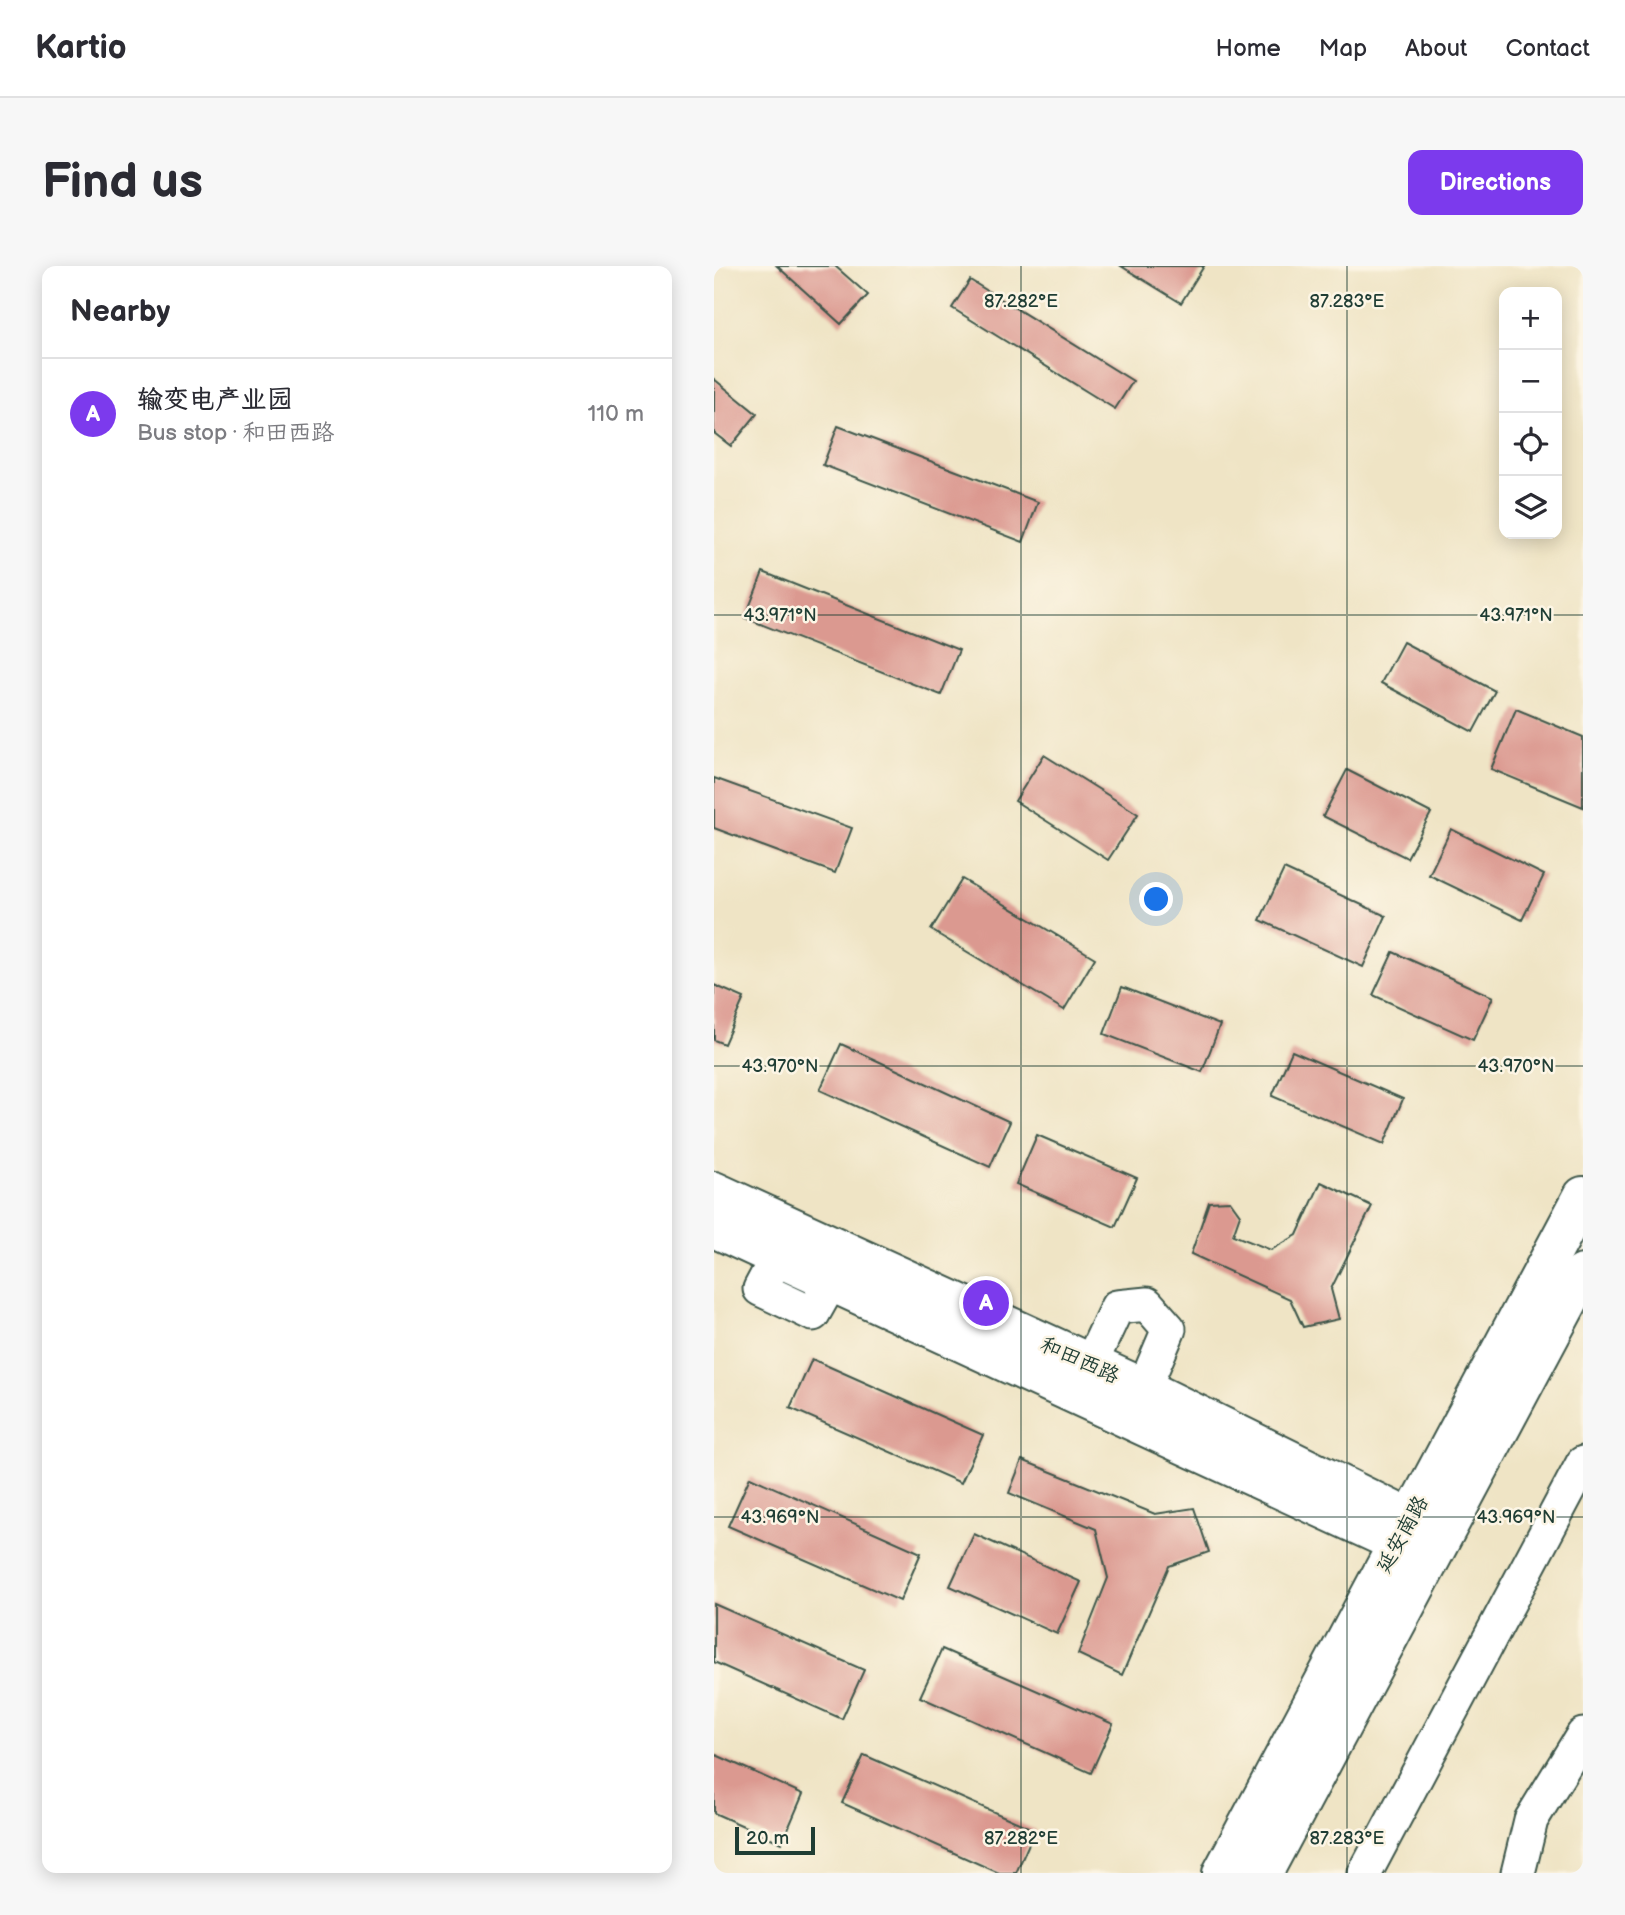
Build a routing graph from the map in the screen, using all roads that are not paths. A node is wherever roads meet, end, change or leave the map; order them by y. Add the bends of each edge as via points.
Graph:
1 (714, 1191) edge
2 (1583, 1196) edge
3 (714, 1228) edge
4 (1583, 1274) edge
5 (1090, 1365) junction
6 (1144, 1388) junction
7 (1583, 1463) edge
8 (1420, 1540) junction
9 (1583, 1735) edge
10 (1222, 1873) edge
11 (1263, 1873) edge
12 (1364, 1873) edge
13 (1518, 1873) edge

1 - 5 main road, 和田西路
2 - 8 main road, 延安南路
3 - 8 main road, 和田西路
4 - 8 main road, 延安南路
5 - 6 main road, 和田西路
5 - 6 lane via 1117,1307 1147,1304 1169,1329
6 - 8 main road, 和田西路
7 - 12 lane
8 - 10 main road, 延安南路
8 - 11 main road, 延安南路
9 - 13 lane via 1531,1820

